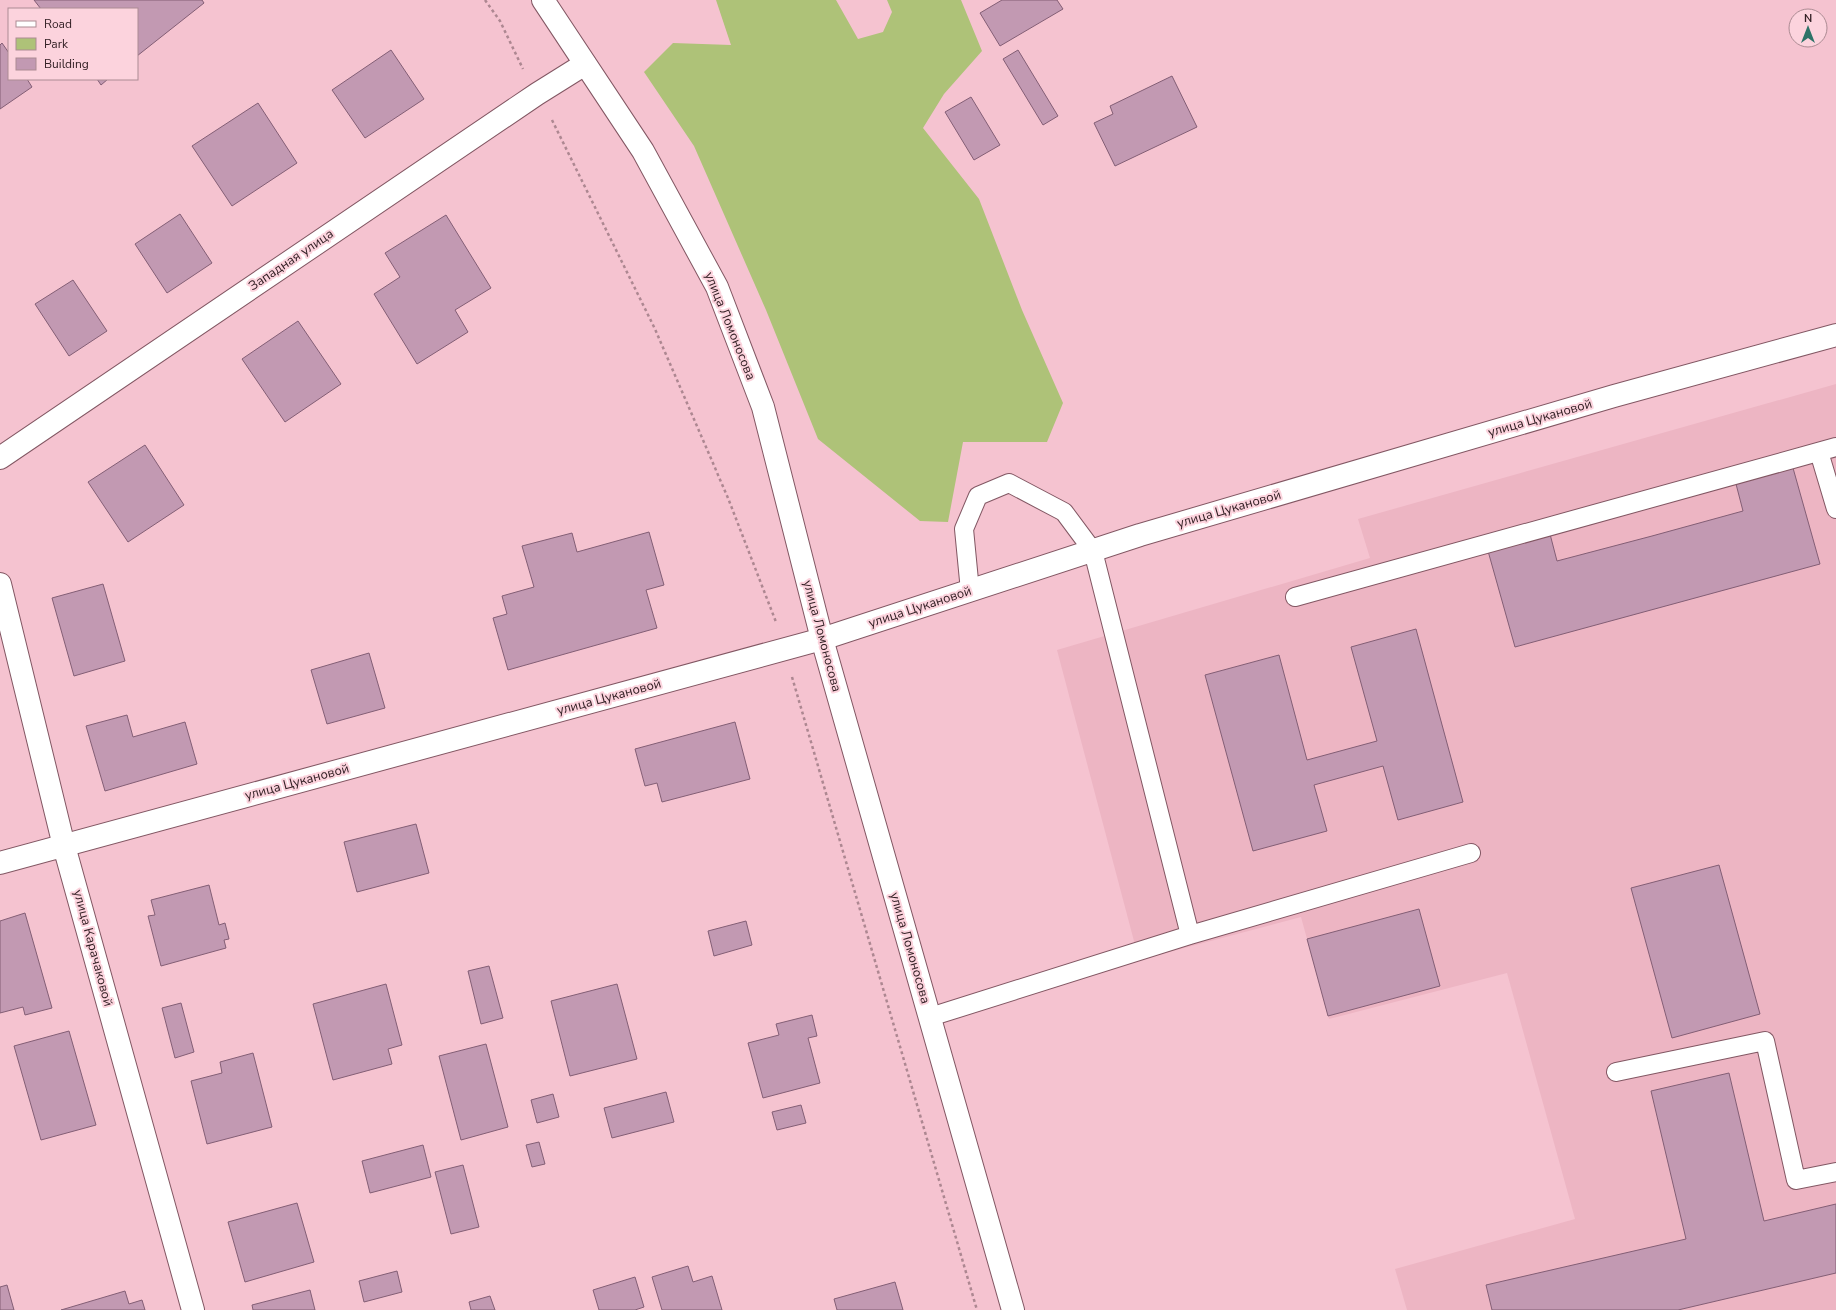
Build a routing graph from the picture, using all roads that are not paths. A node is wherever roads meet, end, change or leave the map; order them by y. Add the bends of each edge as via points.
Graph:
1 (543, 0) edge
2 (585, 64) junction
3 (1836, 335) edge
4 (1836, 447) edge
5 (1819, 452) junction
6 (0, 458) edge
7 (1836, 509) edge
8 (1093, 551) junction
9 (0, 584) edge
10 (970, 591) junction
11 (1295, 597) dead end
12 (822, 639) junction
13 (64, 846) junction
14 (1471, 853) dead end
15 (0, 863) edge
16 (1190, 935) junction
17 (930, 1017) junction
18 (1616, 1072) dead end
19 (1836, 1172) edge
20 (193, 1310) edge
21 (1013, 1310) edge

1 - 2 street, улица Ломоносова
2 - 6 street, Западная улица via 524,102
2 - 12 street, улица Ломоносова via 643,151 717,287 763,407
3 - 8 street, улица Цукановой via 1599,401
4 - 5 lane
5 - 7 lane
5 - 11 lane
8 - 10 street, улица Цукановой
8 - 10 lane via 1064,512 1009,483 978,496 964,529
8 - 16 lane
9 - 13 street, улица Карачаковой
10 - 12 street, улица Цукановой
12 - 13 street, улица Цукановой
12 - 17 street, улица Ломоносова
13 - 15 street, улица Цукановой
13 - 20 street, улица Карачаковой
14 - 16 lane
16 - 17 lane
17 - 21 street, улица Ломоносова
18 - 19 lane via 1765,1041 1796,1180

